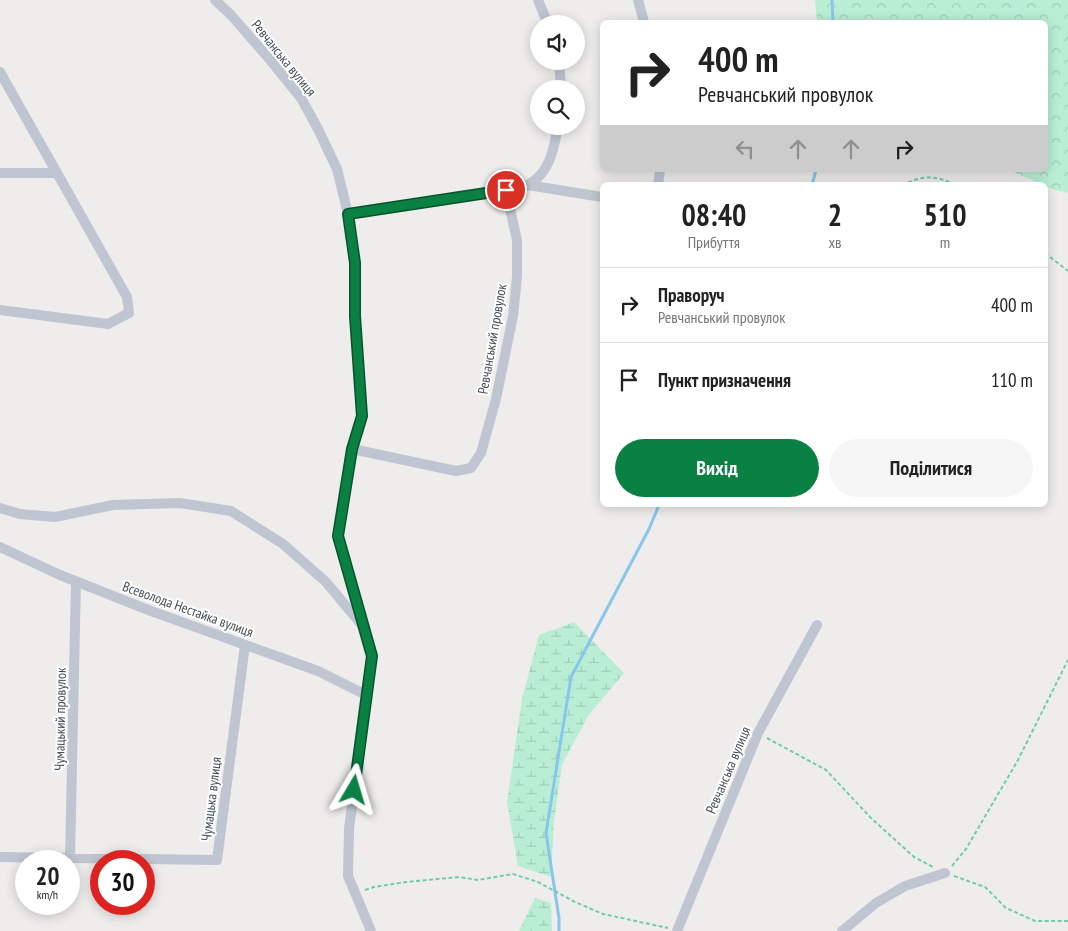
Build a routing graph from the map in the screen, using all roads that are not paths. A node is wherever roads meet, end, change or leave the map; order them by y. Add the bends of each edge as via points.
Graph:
1 (215, 0) edge
2 (538, 0) edge
3 (638, 0) edge
4 (544, 15) edge
5 (643, 20) edge
6 (0, 72) edge
7 (556, 135) edge
8 (0, 173) edge
9 (57, 173) junction
10 (528, 185) junction
11 (506, 190) junction
12 (600, 197) edge
13 (348, 214) junction
14 (0, 310) edge
15 (352, 449) junction
16 (0, 508) edge
17 (0, 547) edge
18 (76, 581) junction
19 (817, 625) dead end
20 (363, 627) junction
21 (245, 645) junction
22 (366, 695) junction
23 (70, 850) edge
24 (0, 857) edge
25 (15, 857) edge
26 (80, 858) edge
27 (945, 873) road end
28 (371, 931) edge
29 (677, 931) edge
30 (842, 931) edge

1 - 13 street, Ревчанська вулиця via 271,60 301,98 337,169
2 - 4 street
3 - 5 street
6 - 9 street
7 - 10 street via 550,163
8 - 9 street
9 - 14 street via 127,297 129,313 108,324
10 - 11 street
10 - 12 street
11 - 13 street
11 - 15 street, Ревчанський провулок via 518,240 517,277 513,316 481,453 471,468 456,471
13 - 15 street, Ревчанська вулиця via 355,263 362,416
15 - 20 street, Ревчанська вулиця via 338,536
16 - 20 street via 20,514 55,517 113,505 180,503 231,511 283,544 326,582
17 - 18 street, Всеволода Нестайка вулиця
18 - 21 street, Всеволода Нестайка вулиця
18 - 23 street, Чумацький провулок
19 - 29 street, Ревчанська вулиця via 758,733
20 - 22 street, Ревчанська вулиця via 372,656
21 - 22 street, Всеволода Нестайка вулиця via 318,671
21 - 26 street, Чумацька вулиця via 217,860
22 - 28 street, Ревчанська вулиця via 349,828 348,876
24 - 25 street, Чумацька вулиця
27 - 30 street via 905,886 876,903

